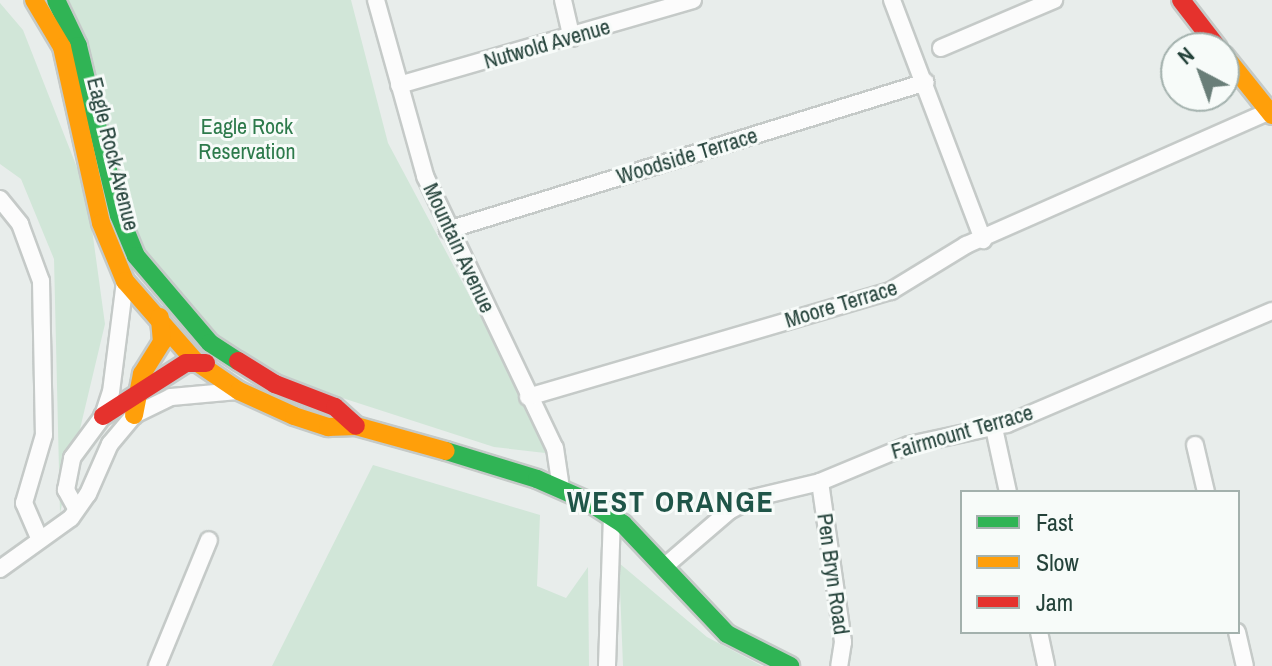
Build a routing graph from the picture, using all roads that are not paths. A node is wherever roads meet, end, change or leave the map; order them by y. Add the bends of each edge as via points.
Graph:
1 (34, 0) edge
2 (56, 0) edge
3 (376, 0) edge
4 (563, 0) edge
5 (693, 0) edge
6 (892, 0) edge
7 (1054, 0) edge
8 (1181, 0) edge
9 (1206, 32) edge
10 (572, 38) junction
11 (941, 48) dead end
12 (1240, 76) edge
13 (926, 82) junction
14 (399, 85) junction
15 (1270, 114) edge
16 (0, 199) edge
17 (448, 230) junction
18 (983, 240) junction
19 (136, 256) junction
20 (125, 281) junction
21 (1272, 311) edge
22 (164, 331) junction
23 (195, 361) junction
24 (140, 389) junction
25 (239, 391) junction
26 (528, 397) junction
27 (327, 405) junction
28 (134, 415) junction
29 (100, 421) junction
30 (356, 426) junction
31 (994, 428) junction
32 (1195, 445) dead end
33 (820, 482) junction
34 (561, 488) junction
35 (1008, 490) edge
36 (1206, 490) edge
37 (76, 508) junction
38 (612, 516) junction
39 (40, 540) junction
40 (209, 540) dead end
41 (664, 567) junction
42 (0, 569) edge
43 (1039, 634) edge
44 (1237, 634) edge
45 (157, 666) edge
46 (607, 666) edge
47 (790, 666) edge
48 (839, 666) edge
49 (1046, 666) edge
50 (1245, 666) edge

1 - 20 main road, Eagle Rock Avenue via 62,47 101,223
2 - 19 main road, Eagle Rock Avenue via 78,46 119,215
3 - 14 street, Mountain Avenue
4 - 10 street
5 - 10 street, Nutwold Avenue
6 - 13 street
7 - 11 street
8 - 9 main road
10 - 14 street, Nutwold Avenue
12 - 15 main road
13 - 17 street, Woodside Terrace
13 - 18 street
14 - 17 street, Mountain Avenue via 425,176
15 - 18 street, Moore Terrace
16 - 39 street via 20,224 41,281 44,435 24,503
17 - 26 street, Mountain Avenue
18 - 26 street, Moore Terrace via 891,291
19 - 22 main road
19 - 27 main road, Eagle Rock Avenue via 210,343 254,373
20 - 22 main road, Eagle Rock Avenue
20 - 29 street via 117,369
21 - 31 street, Fairmount Terrace
22 - 23 main road, Eagle Rock Avenue
22 - 24 main road
23 - 24 main road
23 - 25 main road, Eagle Rock Avenue
23 - 27 main road via 220,366 299,405
24 - 28 main road
24 - 29 main road
25 - 28 street via 198,391
25 - 30 main road, Eagle Rock Avenue via 328,427
26 - 34 street, Mountain Avenue via 555,448
27 - 30 main road, Eagle Rock Avenue
28 - 37 street via 110,444 88,494
29 - 37 street via 81,465
30 - 34 main road, Eagle Rock Avenue
31 - 33 street, Fairmount Terrace via 909,445
31 - 35 street
32 - 36 street
33 - 41 street, Fairmount Terrace via 753,498 729,511
33 - 48 street, Pen Bryn Road via 843,642
34 - 38 main road, Eagle Rock Avenue
37 - 39 street via 71,518
38 - 41 main road, Eagle Rock Avenue
38 - 46 street
39 - 42 street
40 - 45 street
41 - 47 main road, Eagle Rock Avenue via 727,634
43 - 49 street
44 - 50 street

